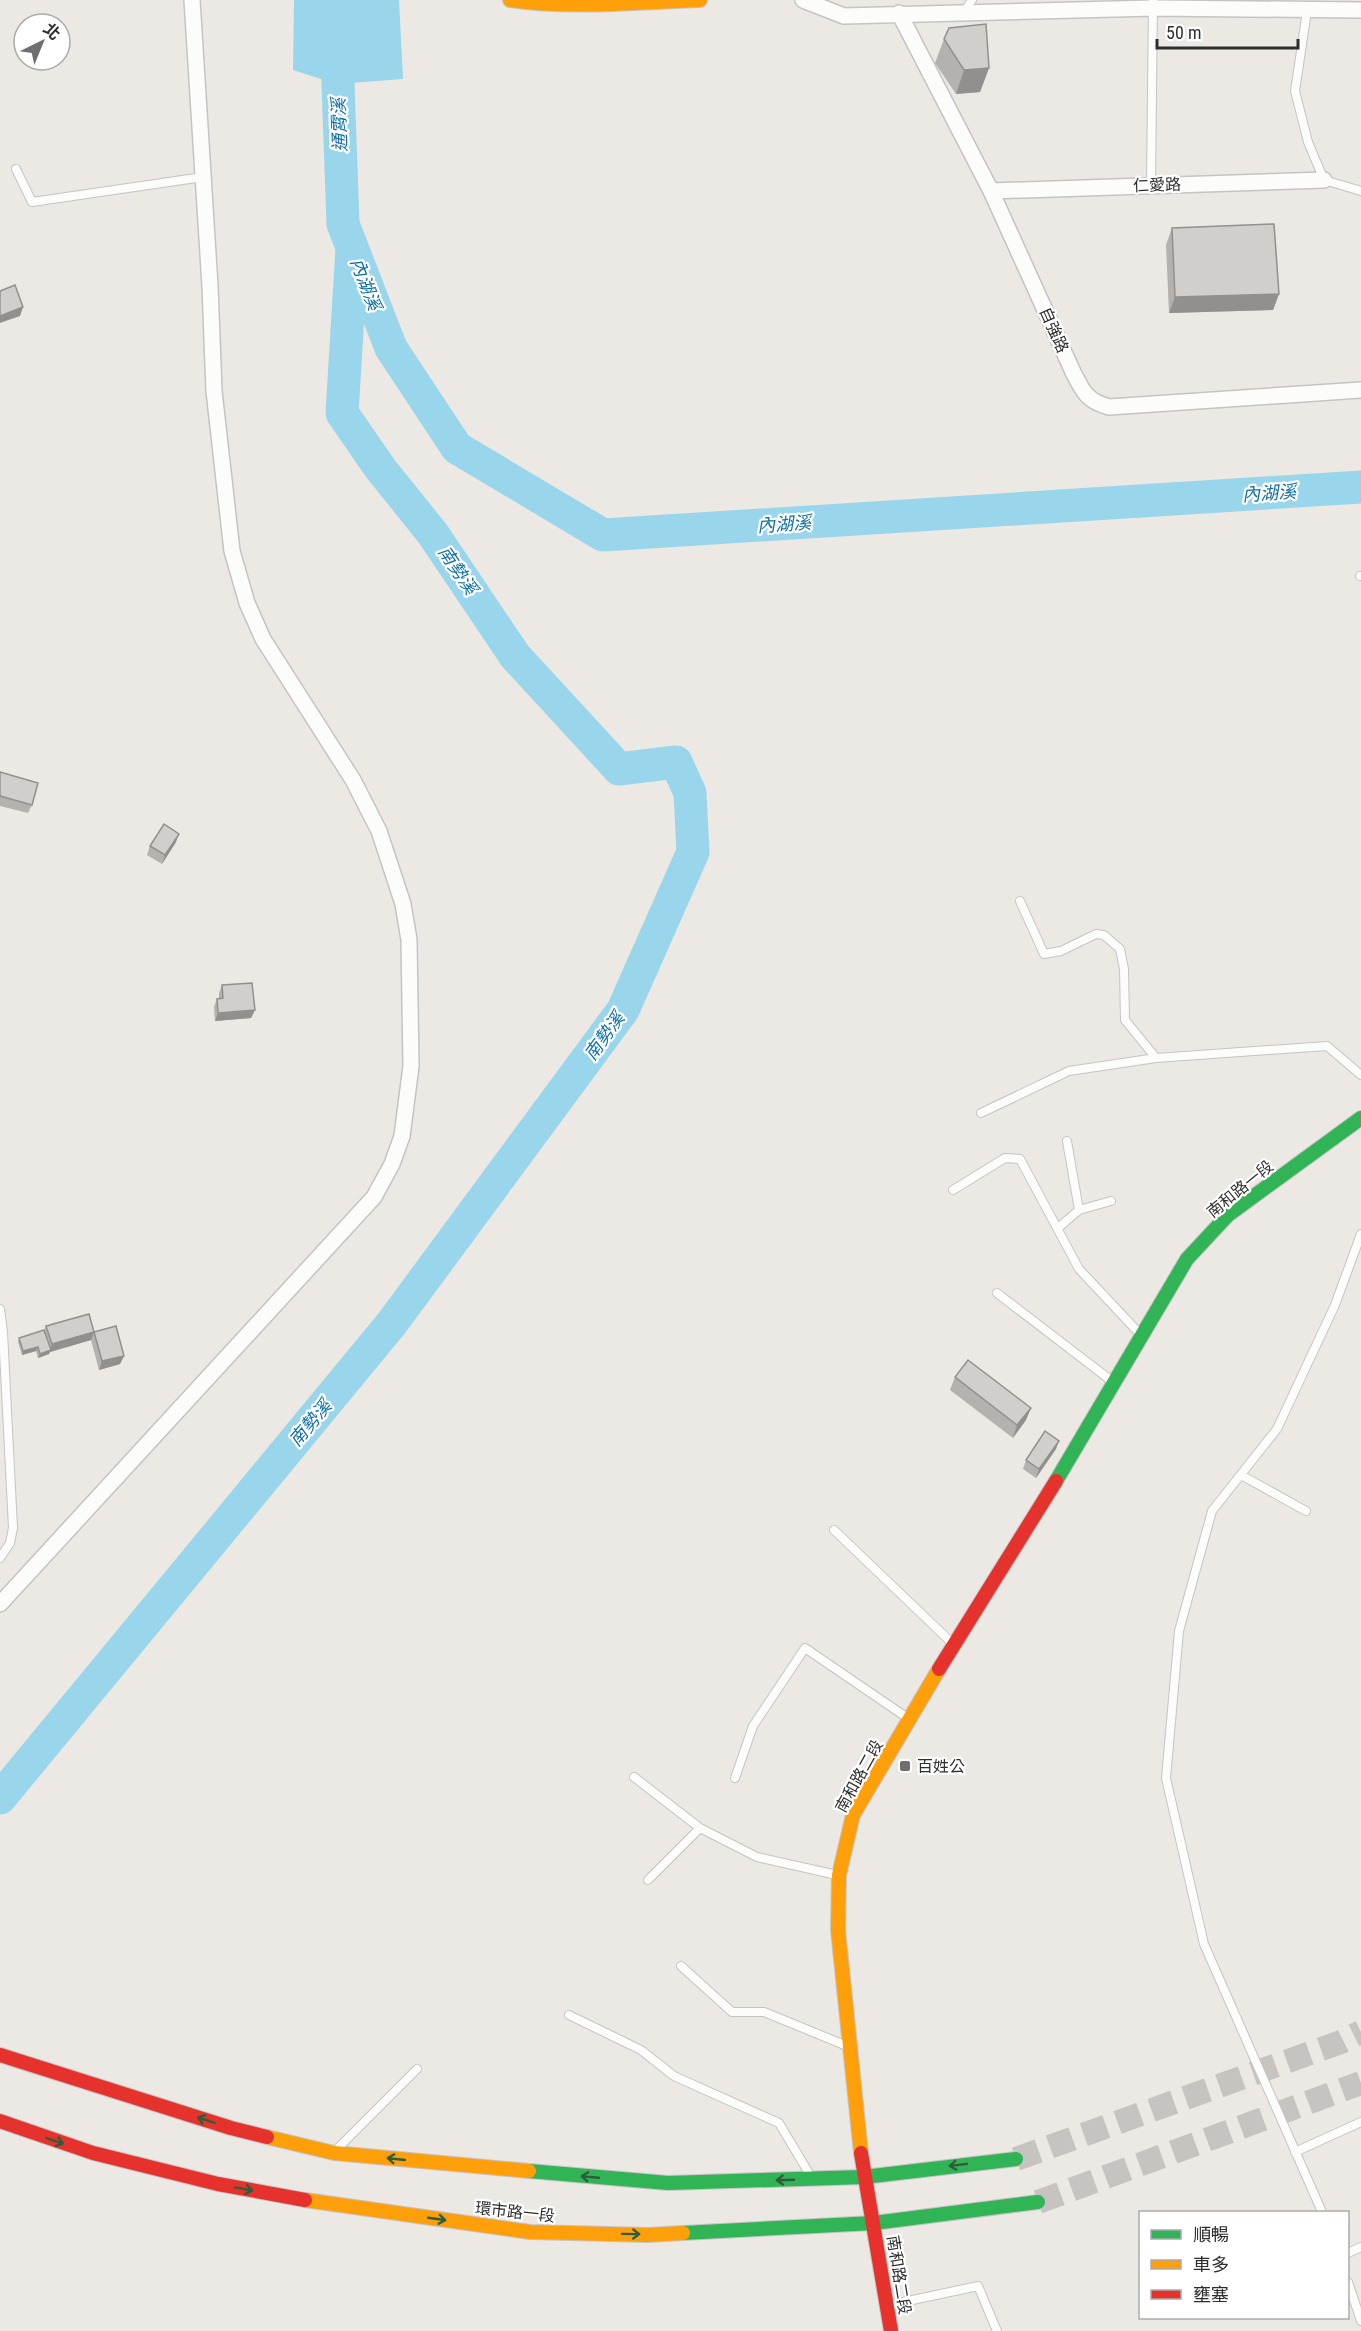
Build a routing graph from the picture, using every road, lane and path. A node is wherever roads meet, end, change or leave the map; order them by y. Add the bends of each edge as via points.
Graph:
1 (192, 0) edge
2 (510, 0) edge
3 (700, 0) edge
4 (803, 0) edge
5 (530, 1) edge
6 (1154, 4) edge
7 (968, 6) edge
8 (1361, 10) edge
9 (1307, 11) junction
10 (899, 13) junction
11 (16, 170) dead end
12 (203, 177) junction
13 (1324, 180) junction
14 (1151, 185) junction
15 (991, 191) junction
16 (1361, 191) edge
17 (1361, 390) edge
18 (1020, 901) dead end
19 (1156, 1058) junction
20 (1361, 1076) edge
21 (981, 1113) dead end
22 (1361, 1118) edge
23 (1067, 1141) dead end
24 (953, 1190) dead end
25 (1111, 1201) dead end
26 (1079, 1210) junction
27 (1058, 1228) junction
28 (1361, 1234) edge
29 (998, 1293) dead end
30 (0, 1309) edge
31 (1142, 1336) junction
32 (1114, 1383) junction
33 (1241, 1475) junction
34 (1306, 1512) dead end
35 (834, 1530) dead end
36 (0, 1558) edge
37 (0, 1604) edge
38 (954, 1644) junction
39 (909, 1719) junction
40 (634, 1777) dead end
41 (735, 1778) dead end
42 (700, 1827) junction
43 (839, 1875) junction
44 (648, 1880) dead end
45 (681, 1966) dead end
46 (569, 2015) dead end
47 (852, 2048) junction
48 (0, 2055) edge
49 (417, 2069) dead end
50 (0, 2121) edge
51 (1361, 2122) edge
52 (1295, 2152) junction
53 (334, 2153) junction
54 (1016, 2159) tunnel mouth
55 (864, 2176) junction
56 (812, 2179) junction
57 (1038, 2202) tunnel mouth
58 (1322, 2211) edge
59 (874, 2223) junction
60 (1349, 2288) edge
61 (888, 2305) junction
62 (1361, 2321) edge
63 (891, 2331) edge
64 (997, 2331) edge

1 - 12 street
2 - 5 main road
3 - 5 main road
4 - 10 street via 844,16
6 - 7 street
6 - 9 street
6 - 14 lane
7 - 10 street
8 - 9 street
9 - 13 lane via 1295,91 1308,142
10 - 15 street, 自強路
11 - 12 lane via 32,202
12 - 37 street via 214,391 232,551 247,603 263,639 353,780 379,831 403,904 409,940 411,1066 402,1136 374,1197
13 - 14 street, 仁愛路
13 - 16 lane
14 - 15 street, 仁愛路
15 - 17 street, 自強路 via 1073,372 1084,394 1095,403 1109,407
18 - 19 lane via 1044,954 1061,951 1096,934 1104,935 1120,949 1125,1020
19 - 20 lane via 1327,1046
19 - 21 lane via 1069,1071
22 - 31 main road, 南和路一段 via 1228,1215 1187,1259
23 - 26 lane
24 - 27 lane via 1005,1158 1020,1160
25 - 26 lane
26 - 27 lane
27 - 31 lane via 1079,1269
28 - 33 lane via 1335,1305 1277,1429
29 - 32 lane
30 - 36 lane via 13,1528 10,1543
31 - 32 main road, 南和路二段
32 - 38 main road, 南和路二段
33 - 34 lane
33 - 52 lane via 1212,1511 1179,1631 1166,1778 1204,1944
35 - 38 lane
38 - 39 main road, 南和路二段
39 - 41 lane via 804,1648 753,1726
39 - 43 main road, 南和路二段 via 853,1815
40 - 42 lane
42 - 43 lane via 757,1857
42 - 44 lane
43 - 47 main road, 南和路二段 via 838,1930
45 - 47 lane via 732,2013 764,2012
46 - 56 lane via 641,2050 674,2076 779,2123
47 - 55 main road, 南和路二段
53 -> 48 main road via 231,2128
49 - 53 lane
50 -> 59 main road, 環市路一段 via 93,2153 218,2184 328,2204 530,2232 648,2235
51 - 52 lane
52 - 58 lane
56 -> 53 main road via 668,2183
54 -> 55 main road
55 - 56 main road
55 - 59 main road, 南和路二段
57 - 59 main road, 環市路一段
59 - 61 main road, 南和路二段
60 - 62 lane
61 - 63 main road, 南和路二段
61 - 64 lane via 978,2286

